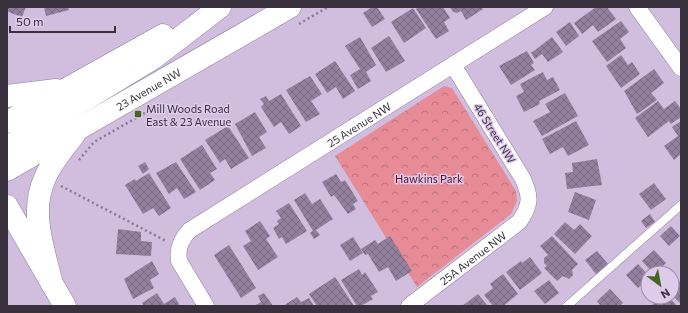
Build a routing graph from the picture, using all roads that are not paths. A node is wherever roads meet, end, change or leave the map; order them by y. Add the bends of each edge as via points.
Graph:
1 (214, 7) edge
2 (220, 7) edge
3 (545, 7) edge
4 (637, 7) edge
5 (292, 17) edge
6 (452, 65) junction
7 (681, 68) edge
8 (67, 89) junction
9 (7, 96) edge
10 (7, 122) edge
11 (90, 123) junction
12 (7, 150) edge
13 (7, 170) edge
14 (528, 203) joint
15 (681, 205) edge
16 (7, 206) edge
17 (7, 230) edge
18 (52, 284) junction
19 (65, 306) edge
20 (206, 306) edge
21 (409, 306) edge
22 (567, 306) edge

1 - 8 main road
2 - 12 main road via 155,57 14,143
3 - 6 street, 25 Avenue NW
4 - 7 street
5 - 11 main road, 23 Avenue NW
6 - 14 street, 46 Street NW via 523,179 529,193
6 - 20 street, 25 Avenue NW via 190,230 179,247 179,261
8 - 9 main road
8 - 10 main road
11 - 13 main road, 23 Avenue NW
11 - 18 main road via 74,134 48,173 38,204 39,233
14 - 21 street, 25A Avenue NW via 519,222
15 - 22 lane
16 - 18 main road
17 - 18 main road
18 - 19 main road

